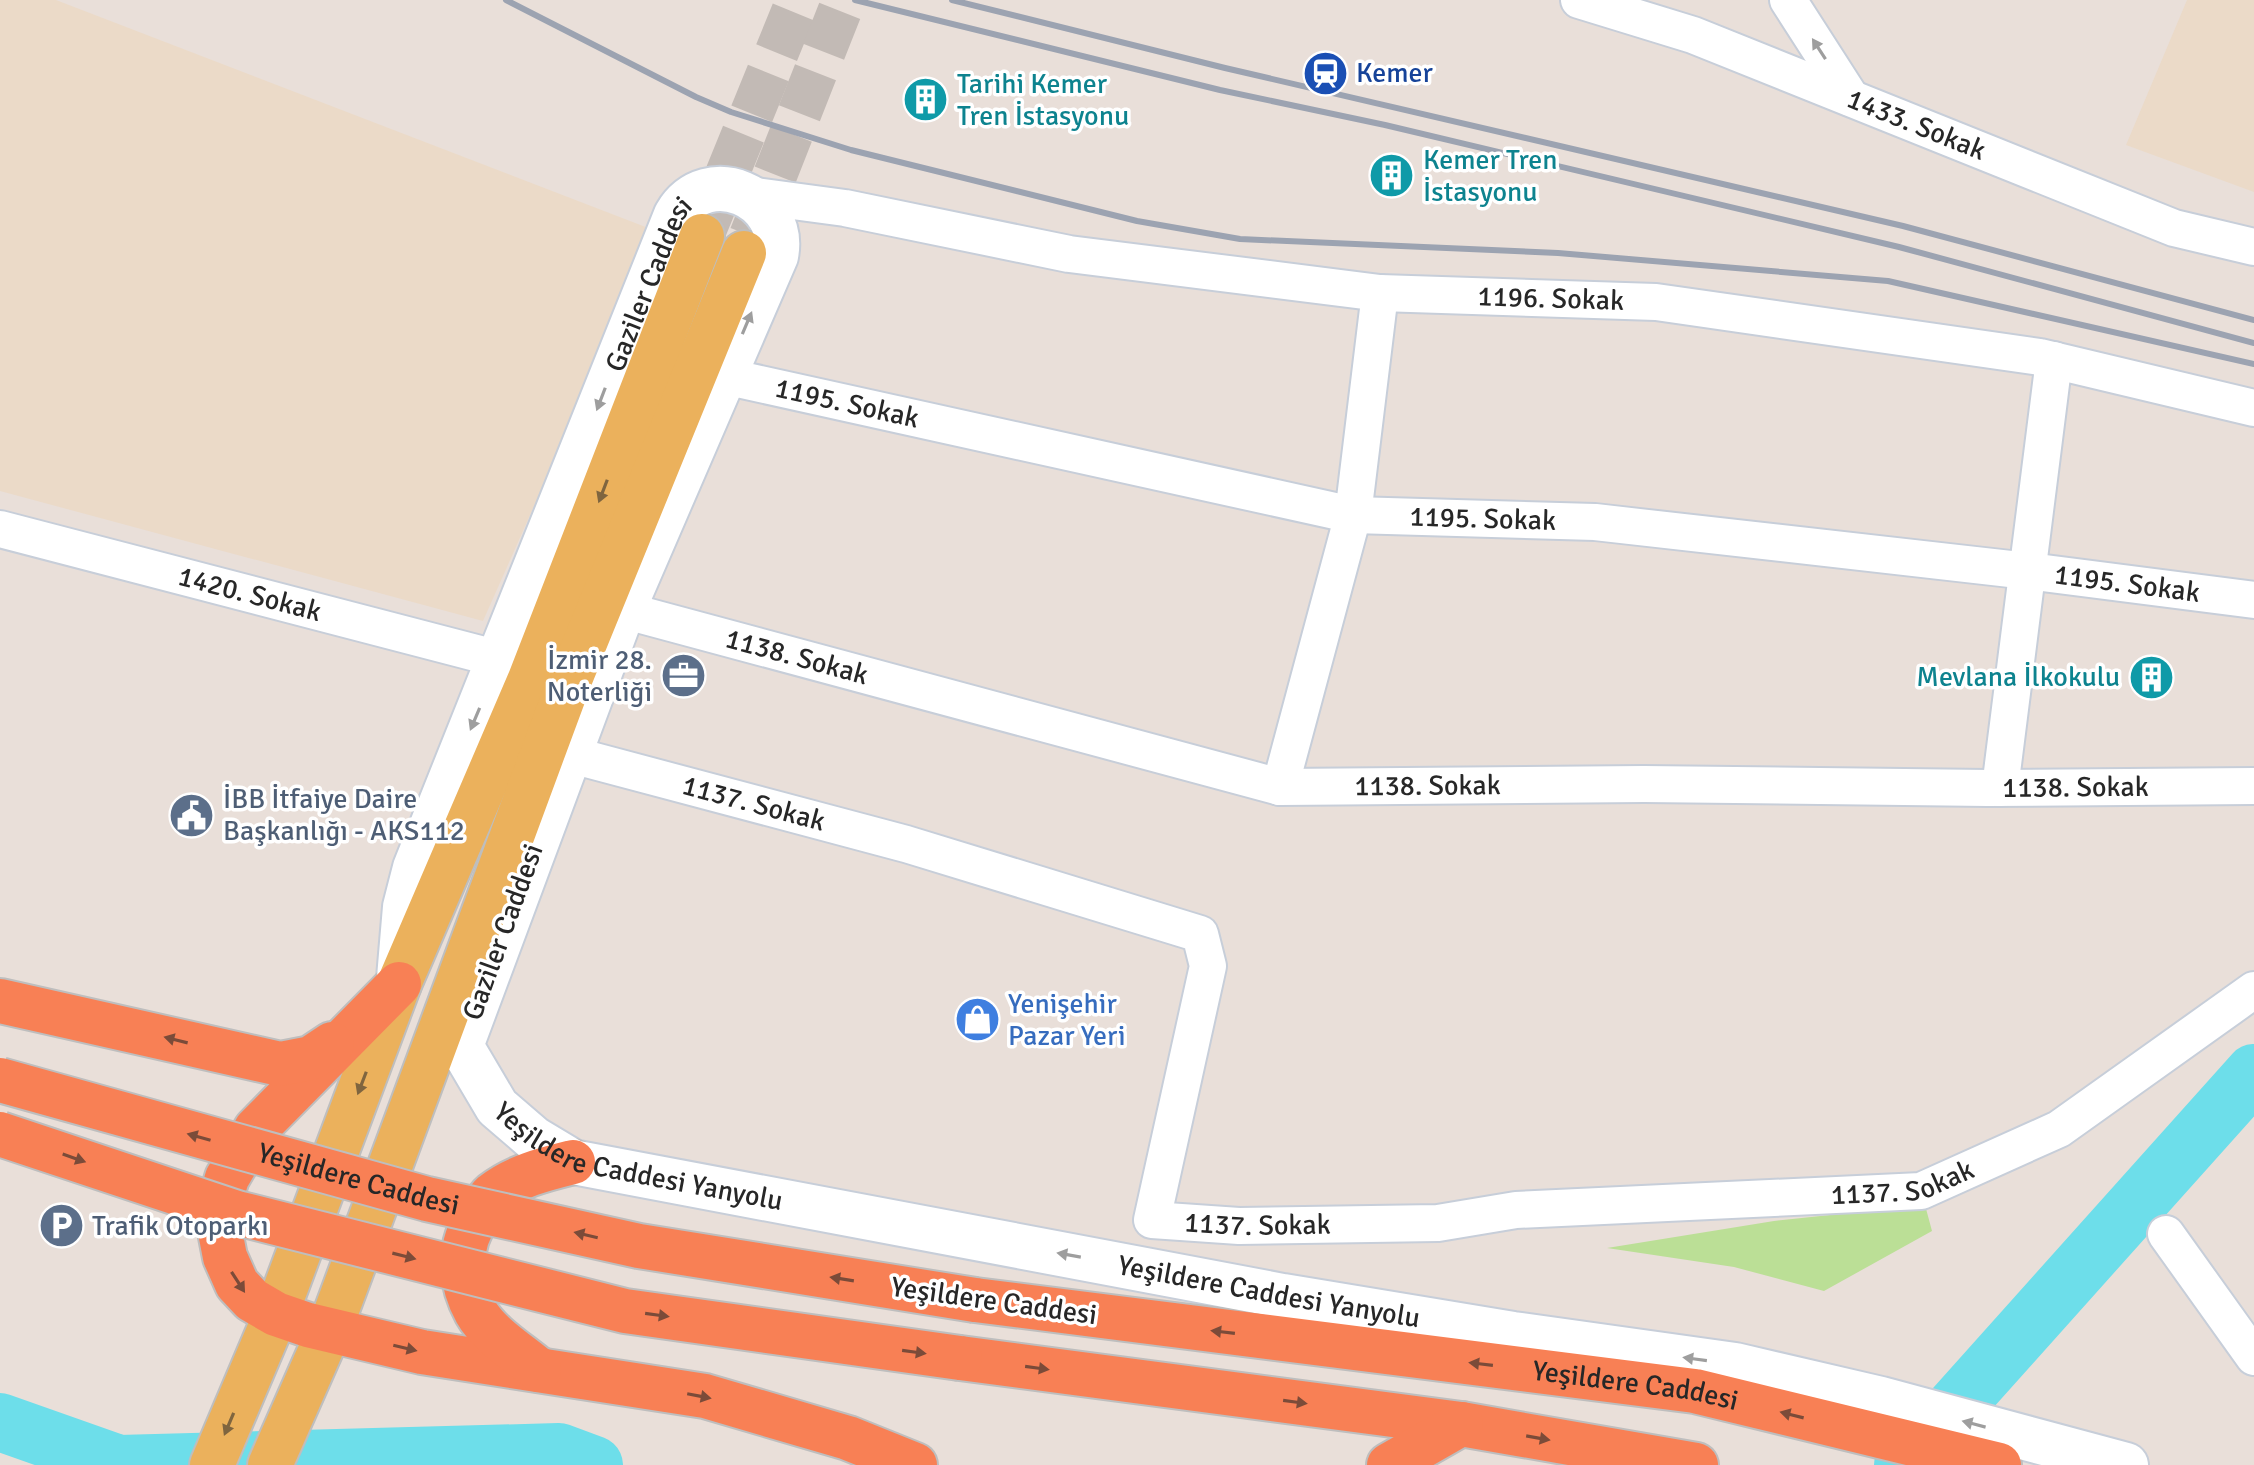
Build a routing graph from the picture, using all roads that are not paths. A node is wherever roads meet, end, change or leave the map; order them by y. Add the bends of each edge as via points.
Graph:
1 (1579, 0) edge
2 (1788, 0) edge
3 (1851, 98) junction
4 (741, 194) junction
5 (845, 208) junction
6 (702, 236) tunnel mouth
7 (2254, 247) edge
8 (761, 249) junction
9 (1380, 293) junction
10 (2054, 360) junction
11 (724, 376) junction
12 (2254, 408) edge
13 (1353, 515) junction
14 (0, 529) edge
15 (2028, 571) junction
16 (2254, 600) edge
17 (623, 610) junction
18 (499, 659) junction
19 (568, 754) junction
20 (2254, 786) edge
21 (1280, 787) junction
22 (2000, 788) junction
23 (399, 984) junction
24 (2254, 990) edge
25 (0, 1001) edge
26 (351, 1032) junction
27 (461, 1046) junction
28 (0, 1080) edge
29 (0, 1134) edge
30 (398, 1141) junction
31 (573, 1162) junction
32 (2166, 1234) dead end
33 (276, 1314) junction
34 (329, 1331) junction
35 (2254, 1357) edge
36 (539, 1370) junction
37 (1874, 1416) junction
38 (1461, 1424) junction
39 (212, 1465) edge
40 (270, 1465) edge
41 (915, 1465) edge
42 (1389, 1465) edge
43 (1696, 1465) edge
44 (1999, 1465) edge
45 (2126, 1465) edge

1 - 3 street, 1433. Sokak via 1693,35
3 -> 2 street
3 - 7 street, 1433. Sokak via 2174,228
4 - 5 street, 1196. Sokak
4 - 8 main road, Gaziler Caddesi via 768,213 778,232
4 -> 18 main road, Gaziler Caddesi via 706,189 683,203 676,215
5 - 8 street, 1196. Sokak via 807,218
5 - 9 street, 1196. Sokak via 1069,254
6 -> 23 main road, Gaziler Caddesi via 530,679
11 -> 8 main road, Gaziler Caddesi via 776,256
8 - 30 main road, Gaziler Caddesi via 569,682
9 - 10 street, 1196. Sokak via 1656,302
9 - 13 street
10 - 12 street, 1196. Sokak
10 - 15 street
11 - 13 street, 1195. Sokak
11 - 17 main road, Gaziler Caddesi
13 - 15 street, 1195. Sokak via 1595,522
13 - 21 street
14 - 18 street, 1420. Sokak
15 - 16 street, 1195. Sokak
15 - 22 street
17 - 19 main road, Gaziler Caddesi
17 - 21 street, 1138. Sokak
18 -> 23 main road, Gaziler Caddesi via 415,868 405,907
19 - 24 street, 1137. Sokak via 906,844 1200,934 1208,966 1152,1220 1239,1226 1438,1223 1516,1210 1921,1191 2059,1129
19 - 27 main road, Gaziler Caddesi
20 - 22 street, 1138. Sokak
21 - 22 street, 1138. Sokak
23 - 26 highway
23 -> 33 main road, Gaziler Caddesi
26 -> 25 highway via 311,1058 280,1064
26 -> 33 highway via 256,1129 222,1195 219,1226 237,1284
27 - 30 main road
27 - 31 main road, Yeşildere Caddesi Yanyolu via 497,1107 533,1138
37 -> 28 highway, Yeşildere Caddesi, bridge via 975,1300 639,1246 427,1199
29 -> 38 highway, bridge via 237,1213 625,1311
30 - 34 main road, Gaziler Caddesi
31 - 36 highway via 540,1170 490,1196 463,1250 463,1281 477,1314
37 -> 31 main road, Yeşildere Caddesi Yanyolu via 1735,1365 1283,1296
32 - 35 street
33 - 34 highway
33 -> 39 main road, Gaziler Caddesi
34 -> 36 highway
34 - 40 main road, Gaziler Caddesi
36 -> 41 highway via 705,1396 848,1438
37 - 44 highway, Yeşildere Caddesi
45 -> 37 main road, Yeşildere Caddesi Yanyolu via 2049,1444
38 - 42 highway
38 -> 43 highway

